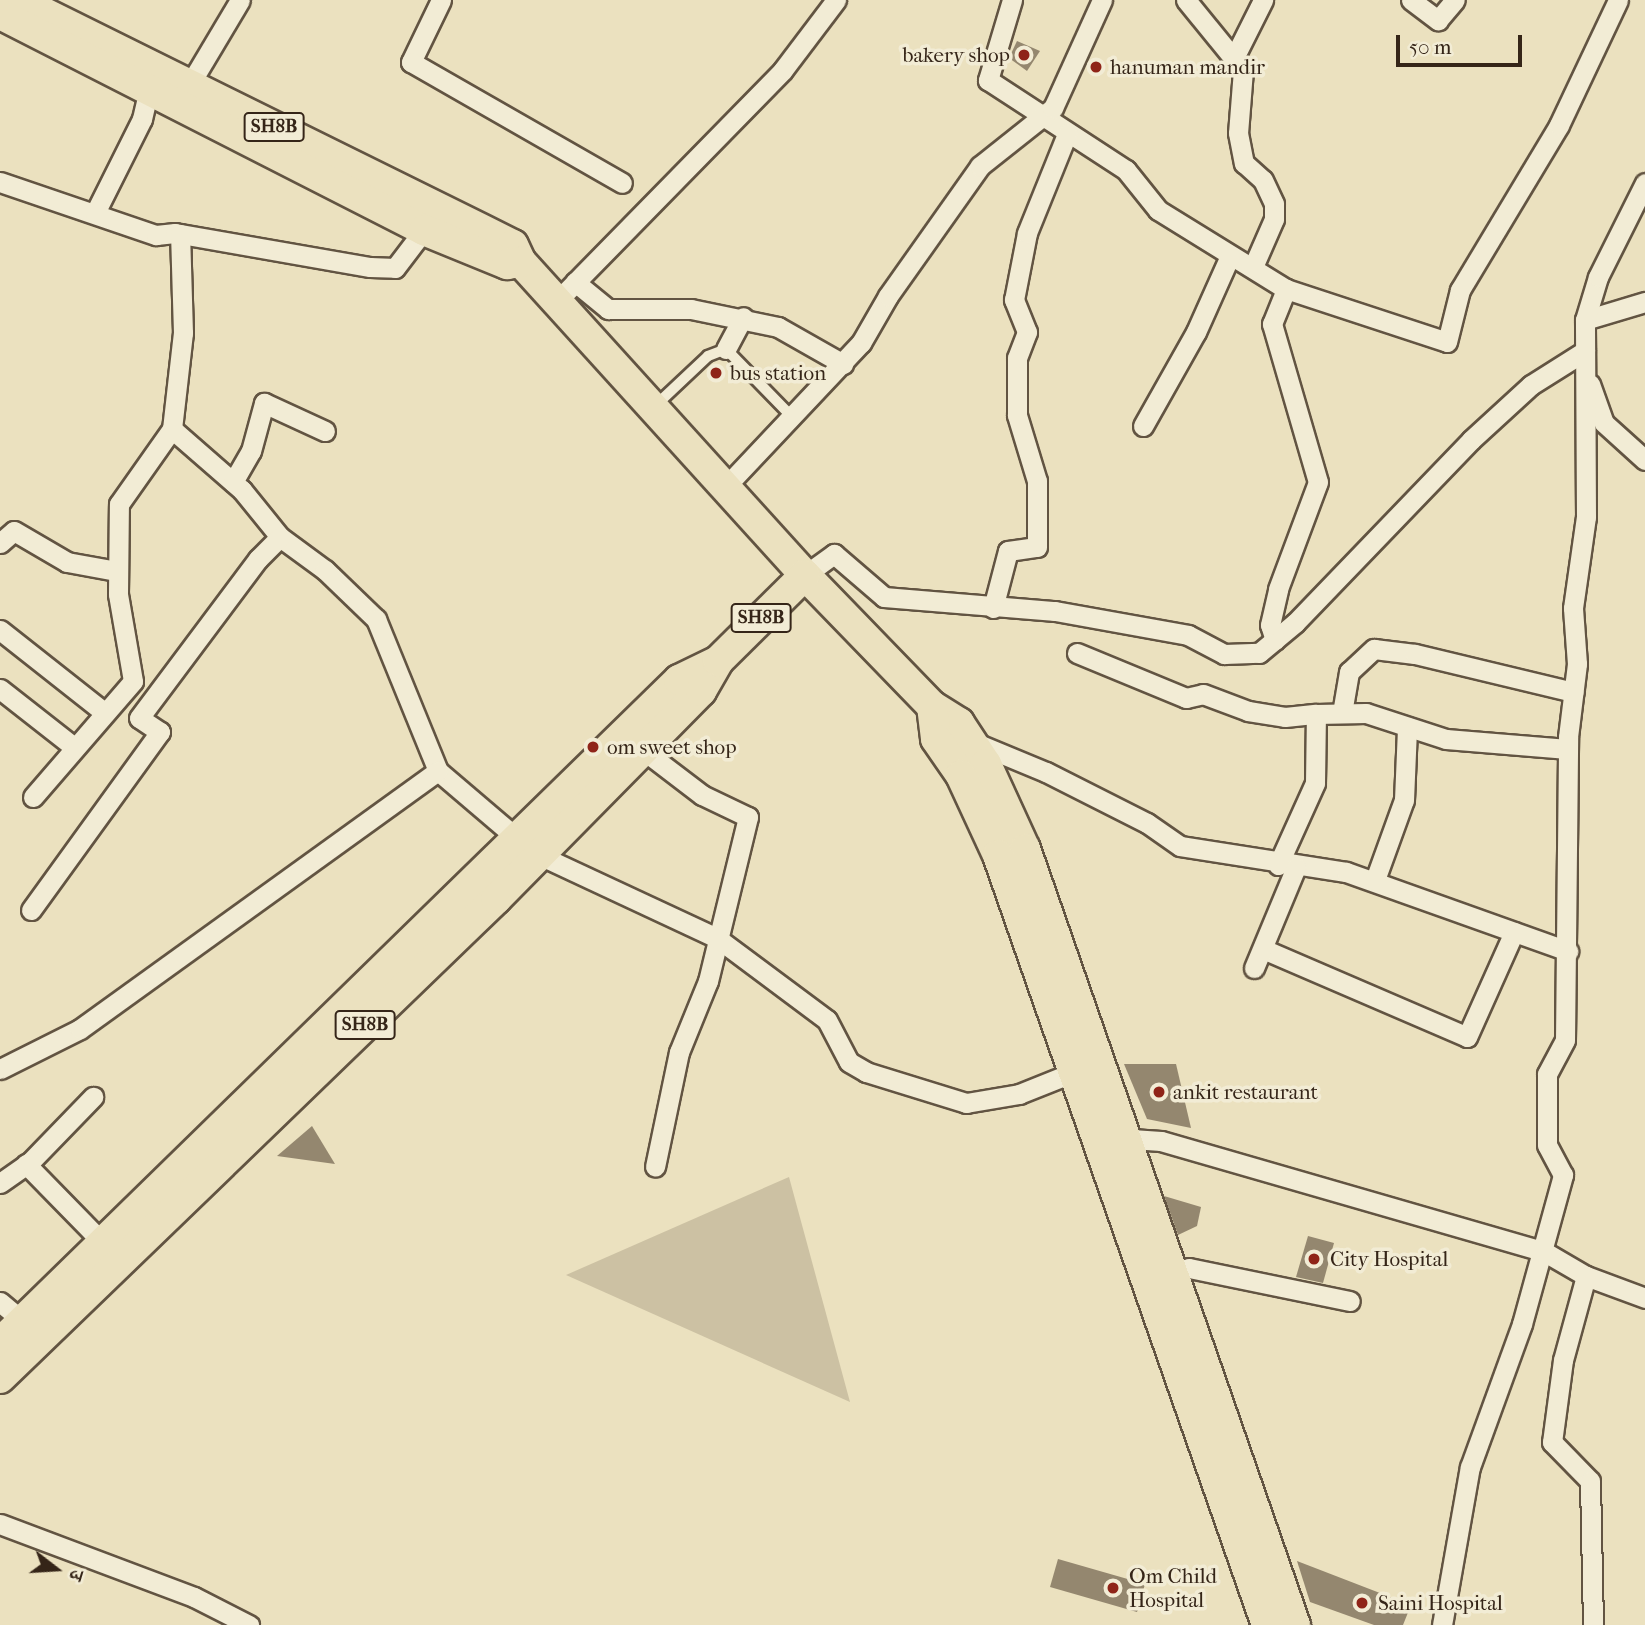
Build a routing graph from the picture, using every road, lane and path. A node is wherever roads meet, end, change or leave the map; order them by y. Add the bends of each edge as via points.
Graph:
1 (18, 0) edge
2 (240, 0) edge
3 (441, 0) edge
4 (836, 0) edge
5 (1012, 0) edge
6 (1102, 0) edge
7 (1186, 0) edge
8 (1263, 0) edge
9 (1411, 0) edge
10 (1455, 0) edge
11 (1618, 0) edge
12 (0, 14) edge
13 (1235, 56) junction
14 (149, 89) junction
15 (184, 94) junction
16 (1041, 116) junction
17 (1067, 134) junction
18 (0, 182) edge
19 (622, 183) dead end
20 (1645, 183) edge
21 (95, 213) junction
22 (424, 230) junction
23 (180, 234) junction
24 (1230, 256) junction
25 (521, 262) junction
26 (1253, 267) junction
27 (1286, 289) junction
28 (567, 290) junction
29 (1645, 302) edge
30 (743, 317) junction
31 (1585, 320) junction
32 (726, 349) junction
33 (1585, 360) junction
34 (843, 364) junction
35 (656, 405) junction
36 (794, 419) junction
37 (1143, 426) dead end
38 (172, 429) junction
39 (325, 431) dead end
40 (1645, 460) edge
41 (233, 482) junction
42 (728, 484) junction
43 (281, 537) junction
44 (0, 543) edge
45 (117, 571) junction
46 (805, 575) junction
47 (993, 608) junction
48 (0, 630) edge
49 (1275, 640) junction
50 (1077, 653) dead end
51 (718, 661) junction
52 (0, 689) edge
53 (1573, 692) junction
54 (932, 706) junction
55 (104, 712) junction
56 (1342, 713) junction
57 (1316, 714) junction
58 (1407, 727) junction
59 (971, 741) junction
60 (74, 747) junction
61 (1568, 749) junction
62 (643, 750) junction
63 (438, 771) junction
64 (33, 797) dead end
65 (528, 847) junction
66 (1287, 866) junction
67 (1375, 880) junction
68 (31, 910) dead end
69 (1514, 932) junction
70 (717, 938) junction
71 (1263, 949) junction
72 (1568, 951) junction
73 (1254, 968) dead end
74 (1060, 991) junction
75 (0, 1069) edge
76 (1074, 1072) junction
77 (93, 1097) dead end
78 (1111, 1140) junction
79 (26, 1164) junction
80 (655, 1167) dead end
81 (0, 1183) edge
82 (103, 1244) junction
83 (1543, 1251) junction
84 (1172, 1272) junction
85 (1586, 1276) junction
86 (1645, 1298) edge
87 (1350, 1301) dead end
88 (0, 1302) edge
89 (33, 1330) junction
90 (0, 1343) edge
91 (0, 1378) edge
92 (0, 1524) edge
93 (217, 1617) edge
94 (248, 1625) edge
95 (1267, 1625) edge
96 (1295, 1625) edge
97 (1441, 1625) edge
98 (1593, 1625) edge

1 - 15 main road, SH8B
2 - 15 street
3 - 19 street via 411,62
4 - 28 street via 783,70
5 - 16 street via 988,80
6 - 16 street via 1053,108
7 - 13 street via 1195,16
8 - 13 street
9 - 10 street via 1438,20
11 - 27 street via 1559,125 1460,290 1447,342
12 - 14 main road, SH8B
13 - 26 street via 1243,70 1238,133 1244,163 1263,180 1274,204 1274,219
14 - 15 main road, SH8B
14 - 21 street via 142,119
15 - 22 main road, SH8B
15 - 25 main road, SH8B via 513,245
16 - 17 street
16 - 34 street via 980,166
17 - 24 street via 1126,170 1158,210
17 - 47 street via 1027,233 1014,300 1026,320 1017,358 1017,415 1037,481 1038,547 1007,551
18 - 21 street
20 - 31 street via 1598,277
21 - 23 street via 156,235
22 - 23 street via 395,268
22 - 25 main road, SH8B via 507,264
23 - 38 street via 183,333
24 - 26 street
24 - 37 street via 1196,332
25 - 28 main road, SH8B
26 - 27 street
27 - 49 street via 1272,324 1318,482 1275,601 1270,625
28 - 30 street via 608,309 691,309
28 - 35 main road, SH8B
29 - 31 street
30 - 32 street
30 - 34 street via 778,327
31 - 33 street
32 - 35 lane via 708,356
32 - 36 lane
33 - 40 street via 1604,423
33 - 49 street via 1531,385 1480,431
33 - 53 street via 1586,517 1573,608
34 - 36 street
35 - 42 main road, SH8B
36 - 42 street
38 - 41 street
38 - 45 street via 119,504
39 - 41 street via 264,403 251,451
41 - 43 street
42 - 46 main road, SH8B
43 - 63 street via 325,570 376,619
43 - 68 street via 258,559 139,718 160,733
44 - 45 street via 14,531 67,562
45 - 55 street via 133,681
46 - 47 street via 834,555 884,597
46 - 51 main road, SH8B
46 - 54 main road
47 - 49 street via 1118,620 1188,635 1224,654 1259,653
48 - 55 street
50 - 57 street via 1186,698 1203,694 1248,712 1285,717
51 - 62 main road, SH8B via 701,691
51 - 65 main road, SH8B via 679,680
52 - 60 street
53 - 56 street via 1374,649 1349,672
53 - 61 street
54 - 59 main road via 959,723
54 - 74 main road via 936,739 961,775
55 - 60 street
56 - 57 street
56 - 58 street via 1366,713
57 - 66 street via 1315,783
58 - 61 street via 1511,748
58 - 67 street via 1404,800
59 - 66 street via 1046,772 1147,823 1180,846 1235,851
59 - 74 main road via 1025,849
60 - 64 street
61 - 72 street
62 - 65 main road, SH8B
62 - 70 street via 702,795 748,817
63 - 65 street
63 - 75 street via 80,1029
65 - 70 street
65 - 82 main road, SH8B
65 - 89 main road, SH8B
66 - 67 street
66 - 71 street
67 - 69 street
69 - 71 street via 1468,1037
69 - 72 street
70 - 76 street via 827,1020 849,1062 866,1073 966,1103 1019,1094
70 - 80 street via 708,981 678,1052
71 - 73 street
72 - 83 street via 1565,1040 1547,1074 1547,1145 1563,1175
74 - 76 main road
74 - 78 main road
76 - 78 main road
77 - 79 street
78 - 83 street via 1161,1140
78 - 84 main road
78 - 95 main road
79 - 81 street
79 - 82 street
82 - 89 main road, SH8B
83 - 85 street
83 - 97 street via 1470,1467
84 - 87 street via 1189,1268
84 - 96 main road
85 - 86 street
85 - 98 street via 1557,1387 1552,1442 1590,1481
88 - 89 street
89 - 90 main road, SH8B
89 - 91 main road, SH8B
92 - 93 street
93 - 94 street

